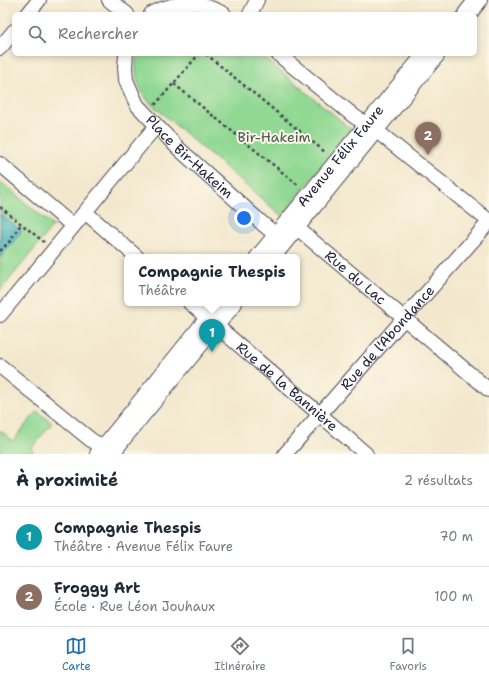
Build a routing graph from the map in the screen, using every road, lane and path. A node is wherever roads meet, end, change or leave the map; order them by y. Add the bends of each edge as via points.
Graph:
1 (39, 0) edge
2 (109, 0) edge
3 (258, 0) edge
4 (468, 0) edge
5 (478, 0) edge
6 (30, 12) edge
7 (124, 12) edge
8 (155, 12) edge
9 (220, 12) edge
10 (251, 12) edge
11 (459, 12) edge
12 (469, 12) edge
13 (12, 33) edge
14 (0, 48) edge
15 (126, 56) edge
16 (197, 56) edge
17 (208, 56) edge
18 (280, 56) edge
19 (423, 56) edge
20 (434, 56) edge
21 (174, 84) junction
22 (152, 109) dead end
23 (156, 126) junction
24 (370, 127) junction
25 (326, 152) dead end
26 (0, 164) edge
27 (298, 185) dead end
28 (0, 207) edge
29 (85, 212) junction
30 (489, 222) edge
31 (21, 224) junction
32 (73, 226) junction
33 (296, 227) junction
34 (279, 238) junction
35 (44, 242) dead end
36 (0, 251) edge
37 (134, 254) edge
38 (260, 254) edge
39 (272, 254) edge
40 (194, 306) edge
41 (218, 306) edge
42 (229, 306) edge
43 (0, 315) edge
44 (404, 319) junction
45 (211, 321) junction
46 (0, 366) edge
47 (489, 390) edge
48 (320, 414) junction
49 (109, 451) edge
50 (285, 454) edge
51 (366, 454) edge

1 - 6 street
2 - 7 street
3 - 10 street
4 - 11 street
5 - 12 main road
8 - 9 street via 176,4 190,3
13 - 14 street
15 - 23 street, Place Bir-Hakeim via 126,80 138,105
16 - 21 path
17 - 25 path
18 - 24 street via 354,117
19 - 24 street, Avenue Félix Faure
20 - 24 main road, Avenue Félix Faure
21 - 22 path
21 - 27 path
23 - 29 street
23 - 34 street, Place Bir-Hakeim
24 - 30 street
24 - 33 main road, Avenue Félix Faure
24 - 34 street, Avenue Félix Faure
26 - 32 street
28 - 31 path
29 - 32 street
29 - 37 street
30 - 44 street, Rue de l'Abondance
31 - 35 path
31 - 36 path
32 - 43 street
33 - 34 main road, Avenue Félix Faure
33 - 44 street, Rue du Lac
34 - 38 street, Avenue Félix Faure
34 - 39 main road, Avenue Félix Faure
40 - 45 street, Rue de la Bannière
41 - 45 street
42 - 45 main road
44 - 47 street, Rue du Lac
44 - 48 street, Rue de l'Abondance
45 - 48 street, Rue de la Bannière
45 - 49 main road
46 - 49 street via 91,440
48 - 50 street, Rue de l'Abondance
48 - 51 street, Rue de la Bannière

